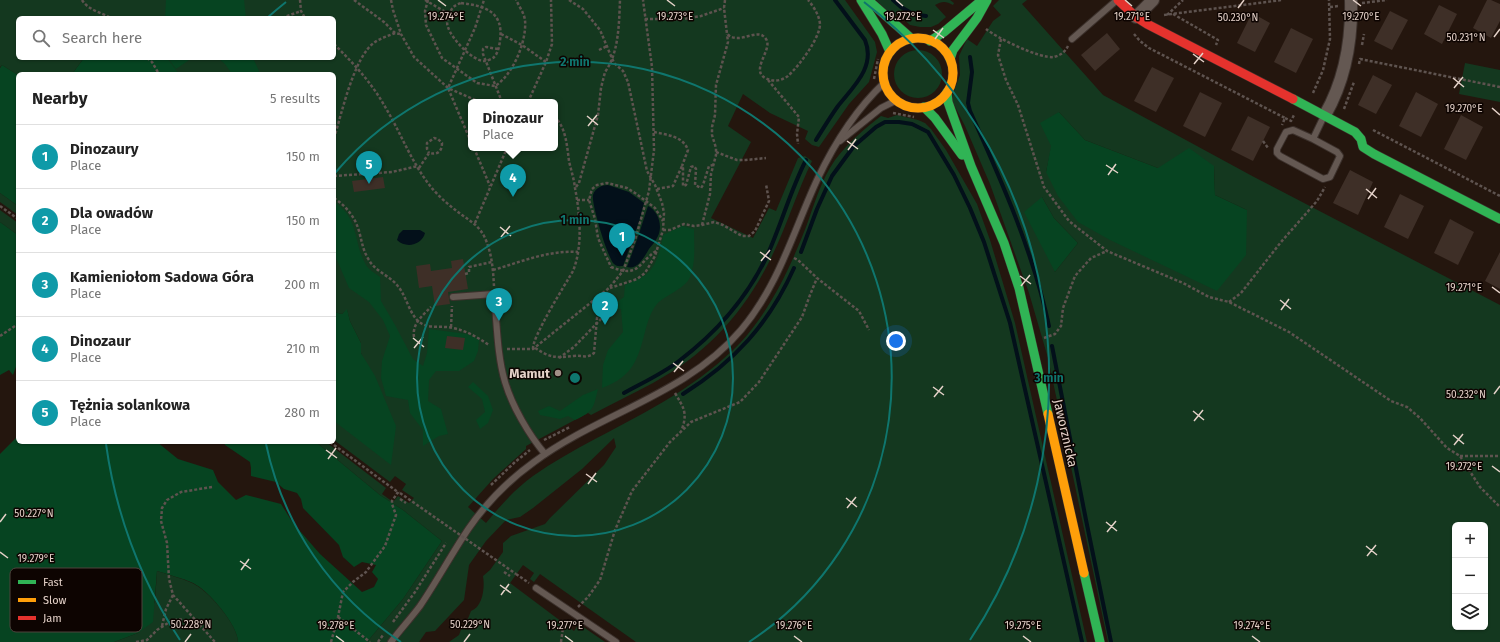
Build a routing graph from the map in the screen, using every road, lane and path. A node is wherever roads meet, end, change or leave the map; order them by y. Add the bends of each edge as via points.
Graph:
1 (82, 0) edge
2 (300, 0) edge
3 (354, 0) edge
4 (391, 0) edge
5 (427, 0) edge
6 (464, 0) edge
7 (484, 0) edge
8 (516, 0) edge
9 (550, 0) edge
10 (569, 0) edge
11 (620, 0) edge
12 (643, 0) edge
13 (725, 0) edge
14 (808, 0) edge
15 (861, 0) edge
16 (868, 0) edge
17 (982, 0) edge
18 (987, 0) edge
19 (1118, 0) edge
20 (1153, 0) edge
21 (1183, 0) edge
22 (1282, 0) edge
23 (1329, 0) edge
24 (1351, 0) edge
25 (466, 4) junction
26 (482, 8) junction
27 (724, 8) junction
28 (301, 11) junction
29 (449, 14) junction
30 (1167, 15) dead end
31 (108, 16) edge
32 (287, 16) edge
33 (304, 16) edge
34 (1136, 17) junction
35 (645, 19) junction
36 (980, 26) dead end
37 (1130, 29) dead end
38 (395, 33) junction
39 (401, 34) junction
40 (501, 34) junction
41 (727, 34) junction
42 (912, 39) junction
43 (1001, 39) junction
44 (1072, 39) joint
45 (930, 41) junction
46 (522, 45) junction
47 (336, 46) edge
48 (607, 46) junction
49 (498, 49) junction
50 (1222, 49) dead end
51 (599, 50) dead end
52 (466, 51) junction
53 (890, 52) junction
54 (879, 55) dead end
55 (613, 58) junction
56 (950, 59) junction
57 (150, 60) edge
58 (485, 61) junction
59 (546, 62) junction
60 (357, 67) junction
61 (1358, 67) dead end
62 (457, 70) junction
63 (158, 72) edge
64 (768, 79) junction
65 (873, 82) dead end
66 (885, 82) junction
67 (1354, 82) dead end
68 (495, 86) junction
69 (1500, 87) edge
70 (448, 88) junction
71 (947, 92) junction
72 (1312, 96) dead end
73 (473, 99) edge
74 (501, 99) edge
75 (529, 99) edge
76 (896, 100) junction
77 (924, 107) junction
78 (1327, 110) junction
79 (890, 112) dead end
80 (919, 118) dead end
81 (558, 121) edge
82 (1368, 127) dead end
83 (1279, 130) dead end
84 (336, 132) edge
85 (654, 132) junction
86 (468, 135) edge
87 (1312, 139) junction
88 (1263, 141) dead end
89 (838, 143) junction
90 (1272, 143) dead end
91 (798, 144) dead end
92 (475, 151) edge
93 (506, 151) edge
94 (716, 152) junction
95 (429, 153) junction
96 (766, 158) dead end
97 (713, 165) junction
98 (682, 166) junction
99 (971, 166) junction
100 (418, 168) junction
101 (336, 176) edge
102 (652, 178) junction
103 (1328, 179) junction
104 (766, 184) dead end
105 (491, 186) junction
106 (575, 188) junction
107 (657, 189) junction
108 (1500, 196) edge
109 (336, 199) edge
110 (577, 200) junction
111 (589, 200) junction
112 (647, 201) junction
113 (0, 206) edge
114 (16, 218) edge
115 (1500, 219) edge
116 (663, 222) junction
117 (475, 223) junction
118 (702, 225) junction
119 (663, 230) junction
120 (657, 250) junction
121 (1107, 251) junction
122 (578, 252) junction
123 (787, 254) junction
124 (492, 262) junction
125 (493, 270) junction
126 (623, 271) junction
127 (465, 274) dead end
128 (817, 278) junction
129 (609, 288) junction
130 (604, 292) junction
131 (494, 294) junction
132 (613, 295) dead end
133 (453, 297) joint
134 (1228, 302) junction
135 (430, 307) dead end
136 (418, 321) junction
137 (597, 322) junction
138 (16, 325) edge
139 (451, 327) junction
140 (869, 330) dead end
141 (0, 336) edge
142 (414, 337) dead end
143 (1032, 343) junction
144 (499, 348) junction
145 (534, 349) junction
146 (559, 358) junction
147 (672, 386) junction
148 (576, 424) dead end
149 (682, 431) junction
150 (333, 444) edge
151 (537, 445) junction
152 (545, 454) junction
153 (1460, 456) junction
154 (1500, 456) edge
155 (212, 487) dead end
156 (399, 492) junction
157 (400, 499) dead end
158 (406, 503) dead end
159 (1500, 507) edge
160 (504, 572) dead end
161 (510, 576) dead end
162 (536, 588) joint
163 (173, 595) junction
164 (573, 612) junction
165 (338, 617) junction
166 (198, 624) junction
167 (162, 627) junction
168 (136, 642) edge
169 (215, 642) edge
170 (331, 642) edge
171 (370, 642) edge
172 (391, 642) edge
173 (561, 642) edge
174 (616, 642) edge
175 (1100, 642) edge

1 - 31 path via 85,5
2 - 28 path
3 - 38 path
4 - 39 path
5 - 29 path
5 - 62 path via 425,11 428,30 442,58
6 - 25 path
7 - 26 path
8 - 46 path via 524,14
9 - 59 path via 552,44
10 - 48 path via 583,8 600,30
11 - 55 path
12 - 35 path
13 - 27 path
14 - 64 path via 820,23 815,41 787,77 777,81
15 - 53 street
16 - 42 street
17 - 45 street via 968,9 946,31
18 - 56 street via 953,50
19 - 34 street
19 - 44 lane
20 - 34 street
21 - 30 path
22 - 50 path via 1173,14 1218,40 1216,45
23 - 72 path via 1330,39 1323,70
24 - 78 street via 1350,36 1345,66
25 - 26 path
25 - 29 path via 456,5
26 - 40 path via 496,16
26 - 52 path
27 - 35 path via 683,19
27 - 41 path
28 - 32 path
28 - 33 path
29 - 52 path via 447,26 453,38
34 - 78 street via 1157,30
35 - 85 path via 652,67
36 - 43 path
37 - 83 path via 1149,48 1285,118
38 - 39 path
38 - 60 path via 374,42 366,50
39 - 70 path via 414,57
40 - 46 path
40 - 49 path
41 - 64 path via 737,39 757,34 766,38 768,47 760,68
41 - 94 path via 728,42 716,86 712,127
42 - 45 street
42 - 53 street via 902,42
43 - 44 path via 1037,54 1052,57 1065,52
43 - 121 path via 998,55 1018,105 1044,187 1069,221
45 - 56 street via 943,49
46 - 59 path
46 - 68 path via 507,76
47 - 60 path
48 - 51 path
48 - 55 path
49 - 58 path via 493,58
49 - 58 path via 484,49 482,54
52 - 58 path via 480,61
52 - 62 path
53 - 66 street via 886,61
54 - 65 path
55 - 102 path via 628,82 647,171
55 - 106 path via 605,72 593,134 579,183
56 - 71 street via 953,75
57 - 63 path
58 - 68 path
59 - 75 path
60 - 84 path
60 - 100 path via 371,83 385,106
61 - 69 path via 1360,59
62 - 68 path via 477,83
62 - 70 path
64 - 91 path via 799,117
66 - 76 street
66 - 89 lane via 856,113
67 - 78 path via 1343,113
68 - 74 path
70 - 73 path
70 - 86 path
71 - 77 street via 934,104
71 - 99 street, Jaworznicka via 948,102
76 - 77 street via 914,108
76 - 89 lane via 881,108
77 - 99 street, Jaworznicka
78 - 87 lane
78 - 115 street via 1355,132 1363,147 1374,154
79 - 80 path
81 - 106 path via 566,140
82 - 108 path
85 - 98 path via 674,136 686,145 688,150
85 - 102 path
87 - 103 lane via 1340,156
87 - 103 lane via 1290,130 1286,132 1277,153
88 - 90 path via 1269,149
89 - 123 lane via 817,181
92 - 105 path
93 - 105 path
94 - 96 path via 737,160
94 - 97 path
95 - 95 path via 427,143 434,138 438,139 442,143 442,148 435,154
95 - 100 path
97 - 98 path via 709,166 700,188 695,185 694,166 691,167 686,185 683,186
97 - 118 path via 710,194
98 - 107 path via 673,186
99 - 143 street, Jaworznicka via 1004,243 1019,288
100 - 101 path
100 - 117 path via 430,186 444,200
102 - 107 path
102 - 112 path
103 - 134 path via 1316,201 1241,293
104 - 118 path via 769,201 755,231 749,236 742,236 714,222
105 - 117 path
106 - 110 path
107 - 116 path via 663,208
109 - 136 path via 351,214 369,261 396,283
110 - 111 path
110 - 122 path
111 - 112 path via 592,189 607,183 627,188
111 - 126 path via 598,238 608,260 612,267
112 - 116 path via 655,208
112 - 126 path
113 - 114 path
116 - 119 path
117 - 124 path via 485,237
118 - 119 path via 684,224
119 - 120 path
120 - 126 path via 636,268
120 - 129 path via 645,273 637,279
121 - 134 path via 1183,283 1208,297
121 - 143 path via 1091,258 1075,276 1063,308 1061,326 1055,334
122 - 125 path via 542,254
122 - 145 path via 573,271 532,345
123 - 128 path via 798,260
123 - 147 lane via 771,286 741,330 698,369
124 - 125 path
124 - 127 path via 469,267 470,273
125 - 131 path
126 - 129 path
128 - 140 path via 859,311
128 - 149 path via 802,317 760,382 740,402 691,422
129 - 130 path
130 - 137 path
130 - 145 path
131 - 133 lane
131 - 144 lane
132 - 137 path via 610,307
133 - 139 path
134 - 153 path via 1289,332 1391,401 1407,407 1447,448
135 - 136 path
136 - 139 path via 426,326
136 - 142 path via 413,330
137 - 146 path via 574,347
137 - 146 path via 594,353 585,358
138 - 141 path
139 - 144 path via 469,332 492,347
143 - 175 street, Jaworznicka
144 - 145 path
144 - 151 lane via 505,381 512,401
145 - 146 path
147 - 149 path via 685,410 686,419
147 - 152 lane
148 - 151 path
149 - 164 path via 670,442 632,491 615,530 600,580
150 - 156 path
151 - 152 lane
152 - 172 lane via 511,480 479,514 419,606
153 - 154 path
153 - 159 path via 1480,487
155 - 163 path via 181,492 167,500 162,508 161,521 167,543 169,579
156 - 162 path, bridge
156 - 165 path via 392,501 396,515 385,546 366,572 344,592
157 - 158 path
160 - 161 path
162 - 164 lane
163 - 166 path
163 - 167 path via 166,609
164 - 173 path via 563,628
164 - 174 lane
165 - 170 path
165 - 171 path
166 - 167 path via 178,619
166 - 169 path
167 - 168 path via 147,640

